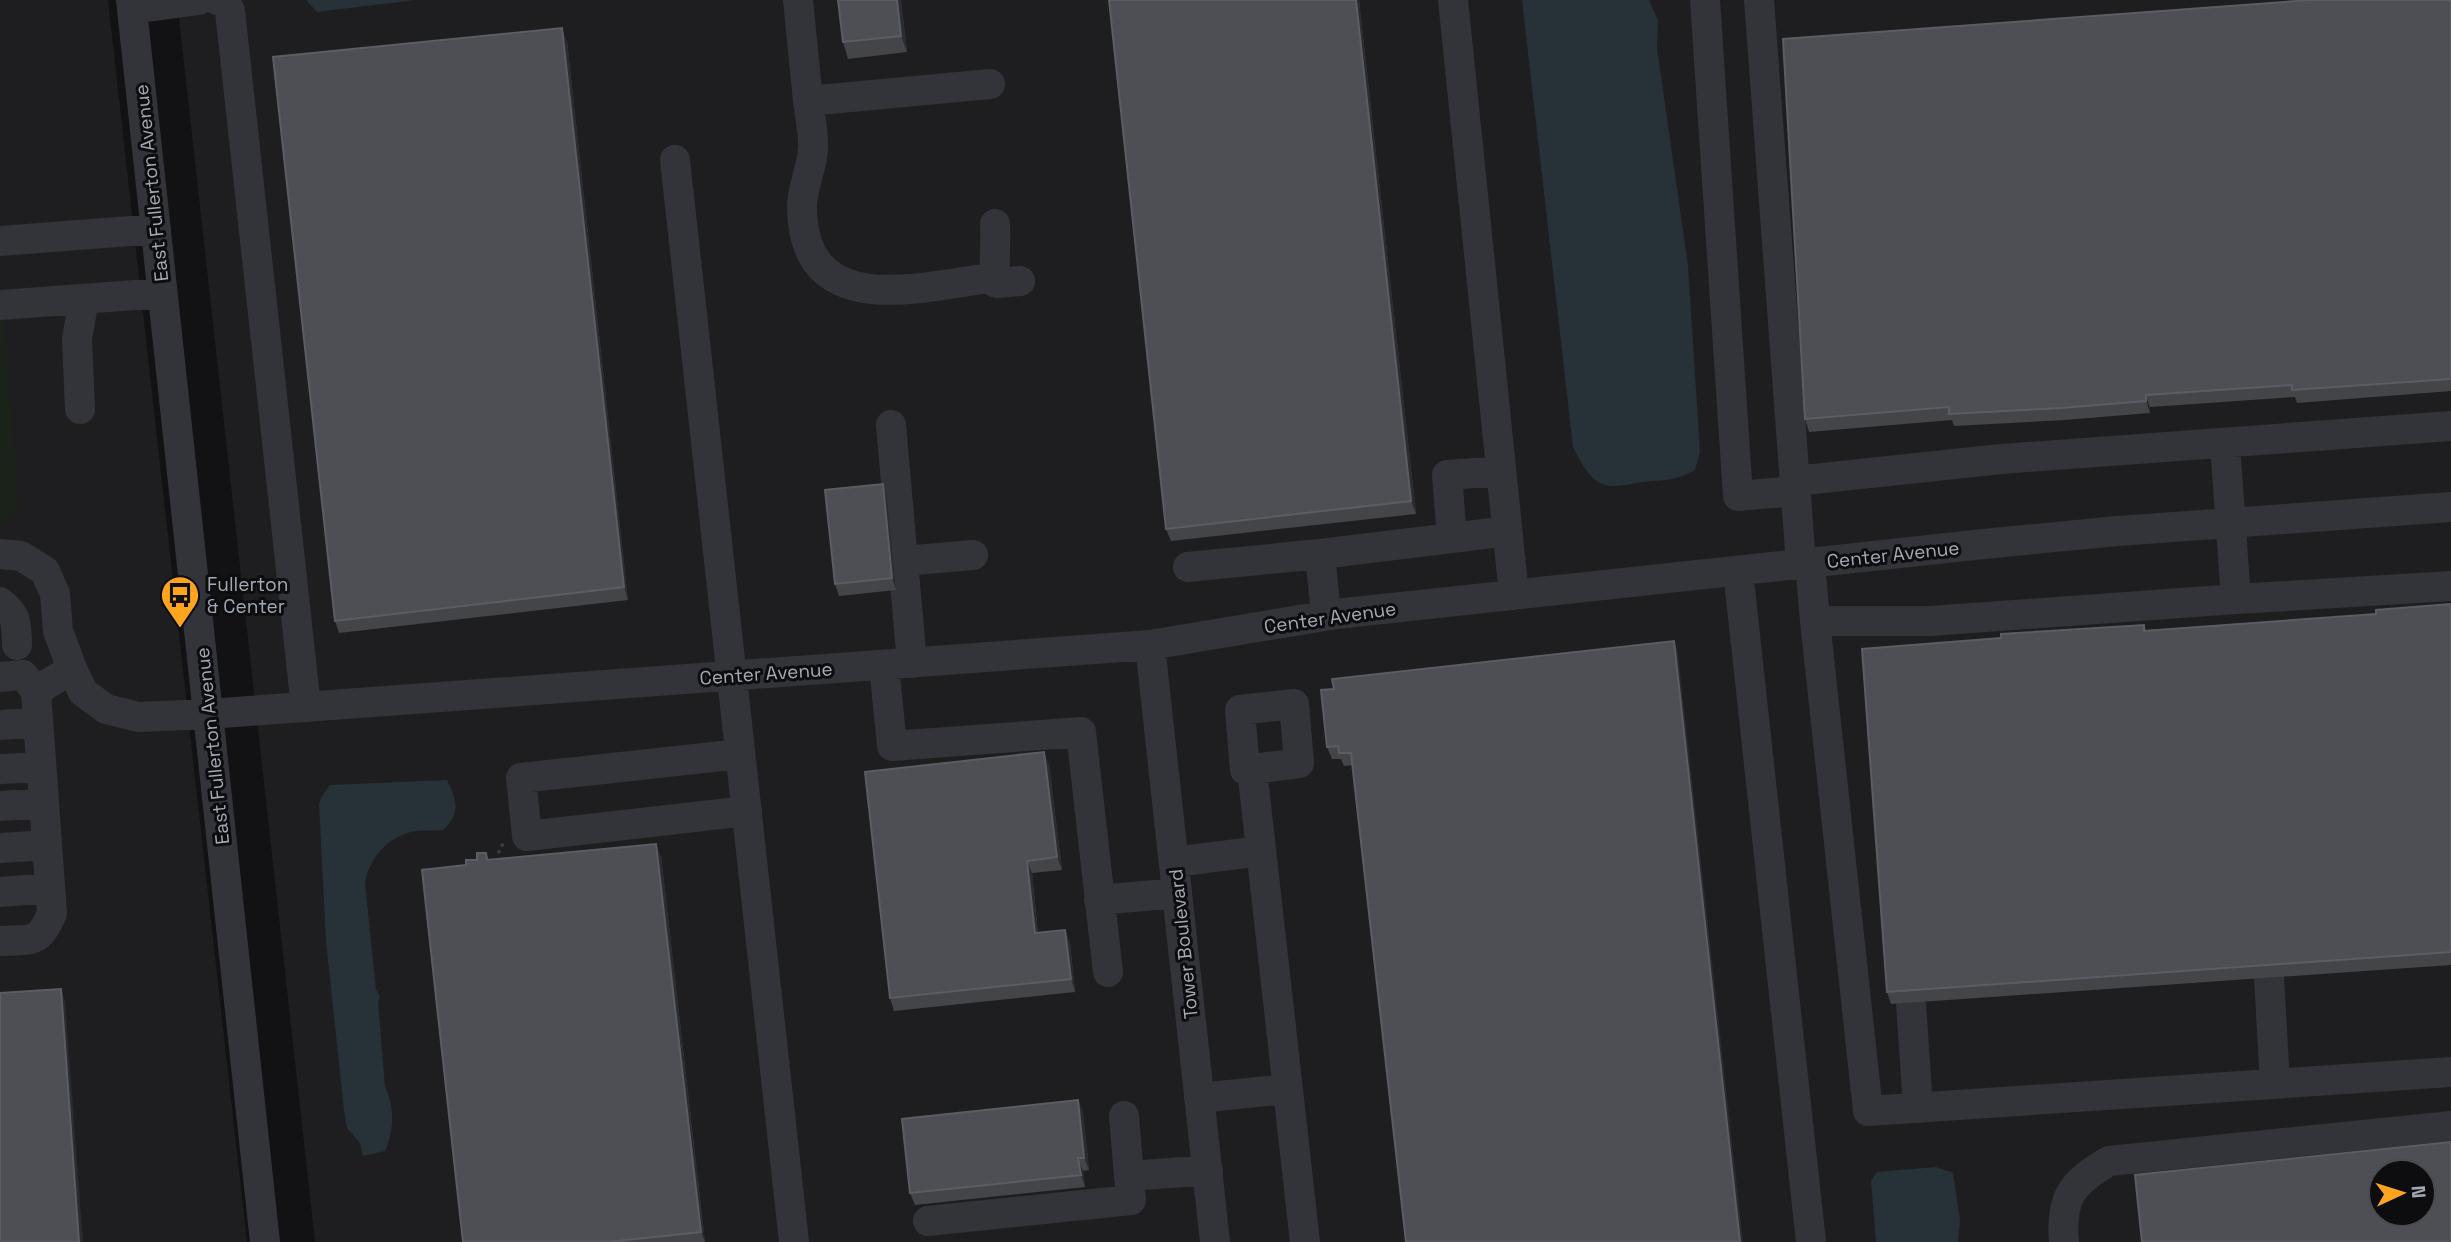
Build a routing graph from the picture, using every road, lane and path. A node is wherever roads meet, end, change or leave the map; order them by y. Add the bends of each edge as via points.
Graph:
1 (199, 0) edge
2 (217, 0) edge
3 (798, 0) edge
4 (1453, 0) edge
5 (1705, 0) edge
6 (1759, 0) edge
7 (131, 4) edge
8 (990, 84) dead end
9 (808, 101) junction
10 (675, 160) dead end
11 (995, 224) dead end
12 (156, 229) junction
13 (0, 241) edge
14 (163, 293) junction
15 (84, 299) junction
16 (0, 305) edge
17 (80, 410) dead end
18 (891, 425) dead end
19 (2451, 426) edge
20 (2225, 444) junction
21 (1501, 471) junction
22 (1795, 486) junction
23 (2451, 507) edge
24 (2231, 523) junction
25 (1507, 531) junction
26 (1452, 538) junction
27 (0, 554) edge
28 (1320, 554) junction
29 (973, 555) dead end
30 (904, 561) junction
31 (1805, 563) junction
32 (1188, 567) dead end
33 (1738, 570) junction
34 (2451, 586) edge
35 (1514, 594) junction
36 (2236, 599) junction
37 (0, 601) edge
38 (1326, 615) junction
39 (1815, 621) junction
40 (8, 641) edge
41 (1150, 645) junction
42 (898, 664) junction
43 (72, 668) junction
44 (732, 676) junction
45 (20, 681) edge
46 (306, 707) junction
47 (208, 714) junction
48 (38, 722) junction
49 (0, 725) edge
50 (740, 754) junction
51 (41, 767) junction
52 (0, 769) edge
53 (1252, 769) dead end
54 (44, 803) junction
55 (0, 806) edge
56 (747, 811) junction
57 (47, 845) junction
58 (0, 848) edge
59 (1261, 851) junction
60 (1174, 862) junction
61 (50, 888) junction
62 (0, 892) edge
63 (1177, 893) junction
64 (1099, 900) junction
65 (0, 941) edge
66 (1108, 972) dead end
67 (2269, 978) edge
68 (1911, 1003) edge
69 (2451, 1072) edge
70 (2275, 1084) junction
71 (1287, 1088) junction
72 (1199, 1098) junction
73 (1918, 1108) junction
74 (1124, 1116) dead end
75 (2451, 1126) edge
76 (1208, 1170) junction
77 (1130, 1176) junction
78 (928, 1221) dead end
79 (265, 1242) edge
80 (794, 1242) edge
81 (1215, 1242) edge
82 (1305, 1242) edge
83 (1811, 1242) edge
84 (2064, 1242) edge

1 - 7 street
2 - 46 street via 225,1 230,11
3 - 9 street
4 - 21 street
5 - 22 street via 1738,496
6 - 22 street
7 - 12 street, East Fullerton Avenue
8 - 9 street
9 - 11 street via 813,150 802,209 810,250 827,275 865,289 1007,279 993,255
10 - 44 street
12 - 13 street
12 - 14 street, East Fullerton Avenue
14 - 15 street
14 - 47 street, East Fullerton Avenue
15 - 16 street
15 - 17 street via 77,339
18 - 30 street
19 - 20 street
20 - 22 street via 2001,459
20 - 24 street
21 - 25 street
21 - 26 street via 1447,475
22 - 31 street
23 - 24 street, Center Avenue
24 - 31 street, Center Avenue
24 - 36 street
25 - 26 street
25 - 35 street
26 - 28 street
27 - 43 street, Center Avenue via 21,556 45,571 55,594 58,631
28 - 32 street
28 - 38 street
29 - 30 street
30 - 42 street
31 - 33 street, Center Avenue
31 - 39 street
33 - 35 street, Center Avenue
33 - 83 street
34 - 36 street
35 - 38 street, Center Avenue
36 - 39 street via 1930,621
37 - 40 street via 16,620
38 - 41 street, Center Avenue
39 - 73 street via 1868,1111
40 - 45 street
41 - 42 street, Center Avenue
41 - 60 street, Tower Boulevard
42 - 44 street, Center Avenue
42 - 64 street via 892,746 1081,732
43 - 45 street
43 - 47 street, Center Avenue via 83,692 106,709 138,717
44 - 46 street, Center Avenue
44 - 50 street
45 - 48 street
46 - 47 street, Center Avenue
47 - 79 street, East Fullerton Avenue
48 - 49 street
48 - 51 street
50 - 56 street
50 - 56 street via 521,778 527,836
51 - 52 street
51 - 54 street
53 - 59 street
54 - 55 street
54 - 57 street
56 - 80 street
57 - 58 street
57 - 61 street
59 - 60 street
59 - 71 street
60 - 63 street, Tower Boulevard
61 - 62 street
61 - 65 street via 52,913 44,932 34,939
63 - 64 street
63 - 72 street, Tower Boulevard
64 - 66 street
67 - 70 street
68 - 73 street
69 - 70 street
70 - 73 street
71 - 72 street
71 - 82 street
72 - 76 street, Tower Boulevard
74 - 77 street
75 - 84 street via 2109,1161 2088,1173 2069,1193
76 - 77 street
76 - 81 street, Tower Boulevard
77 - 78 street via 1131,1200

